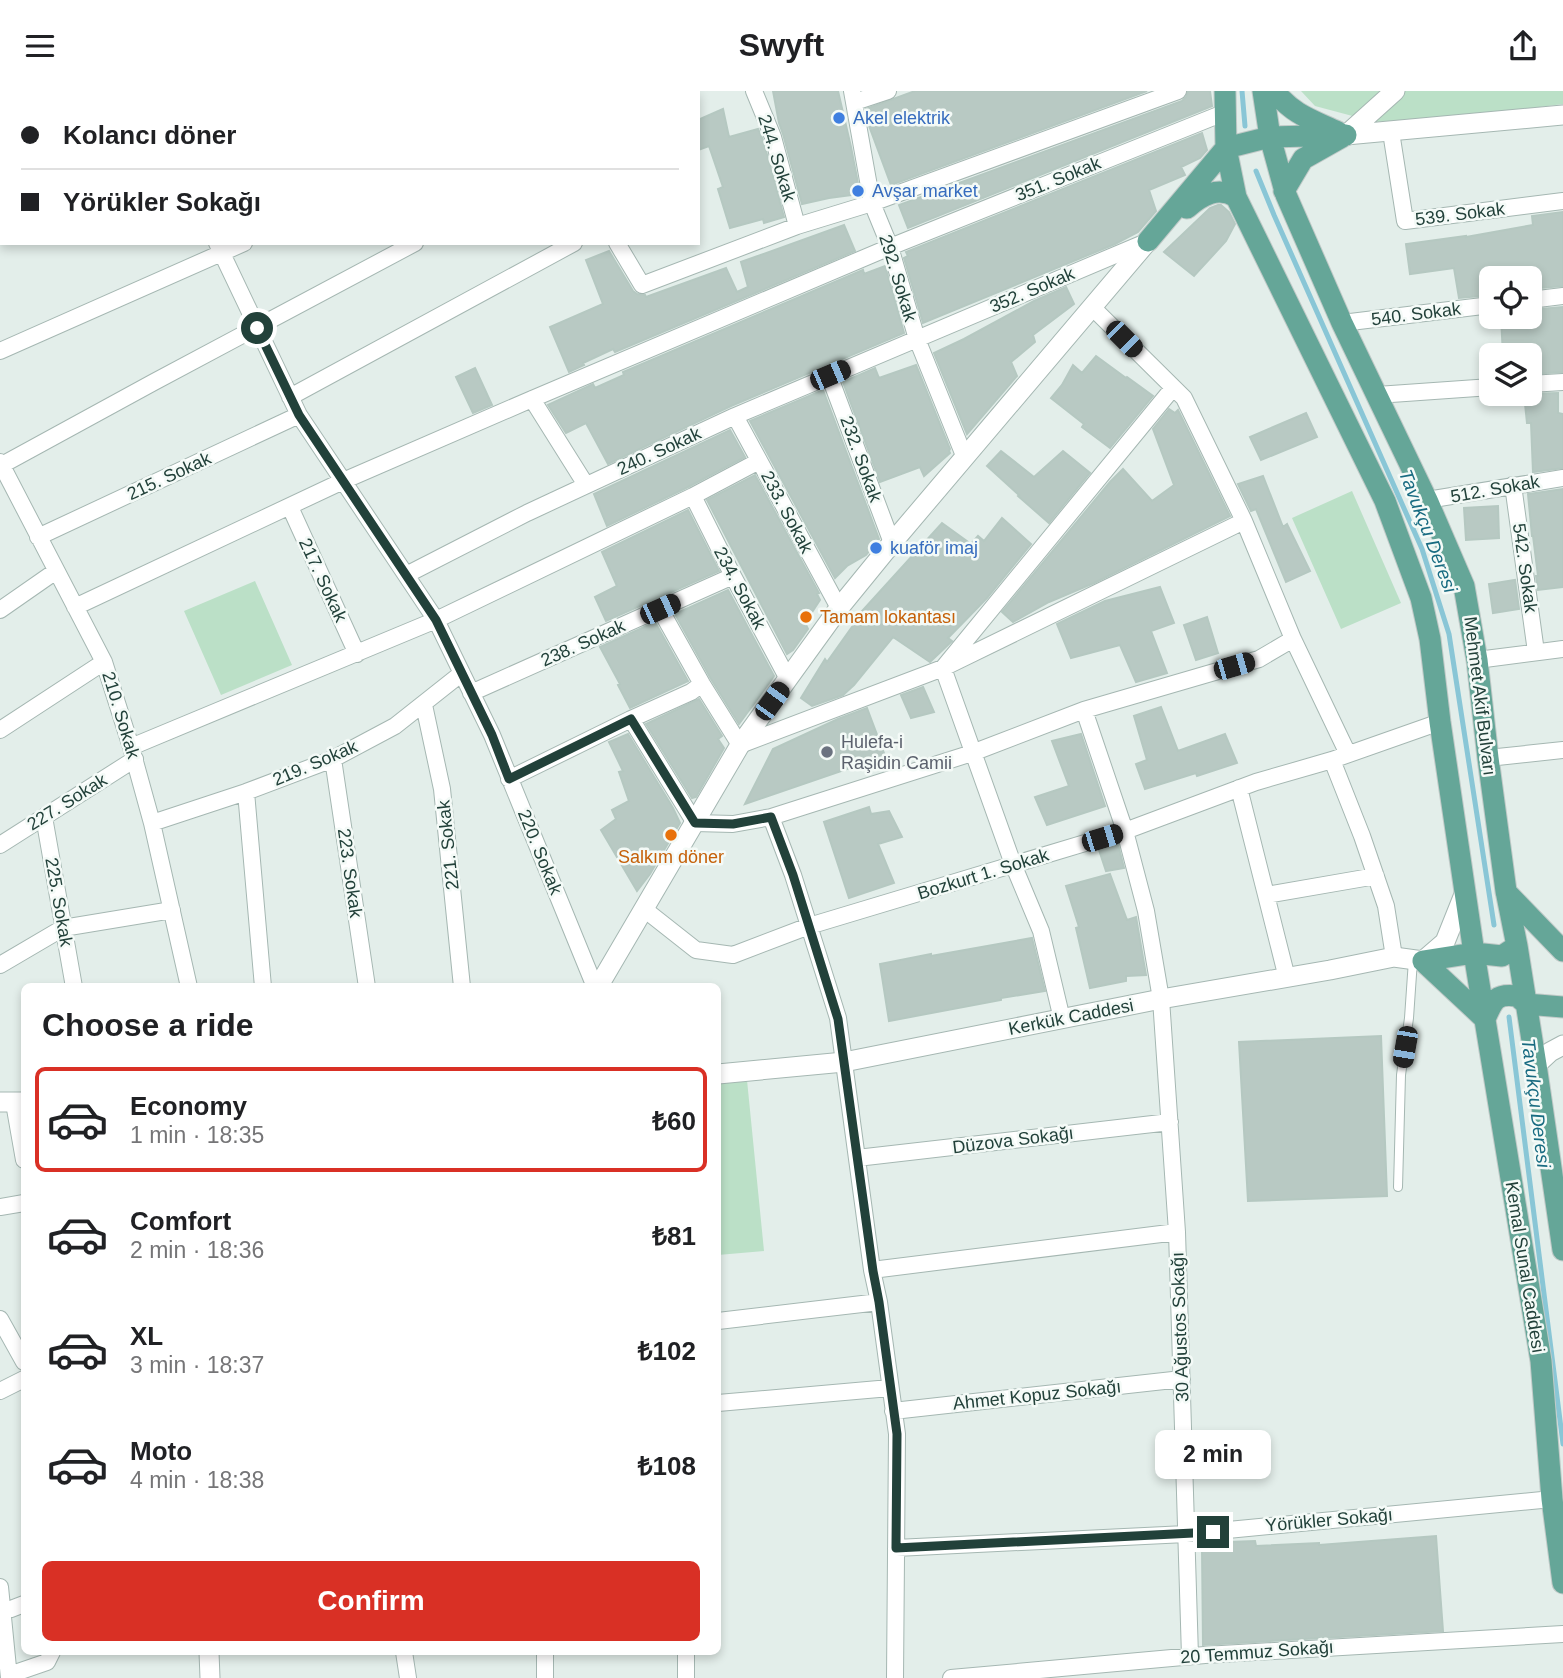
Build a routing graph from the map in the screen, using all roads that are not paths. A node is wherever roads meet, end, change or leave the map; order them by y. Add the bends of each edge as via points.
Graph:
1 (754, 91) edge
2 (888, 91) edge
3 (1178, 91) edge
4 (1263, 91) edge
5 (1274, 91) edge
6 (1395, 91) edge
7 (853, 96) edge
8 (1225, 101) edge
9 (1563, 115) edge
10 (1391, 132) junction
11 (1346, 135) junction
12 (1270, 137) junction
13 (1226, 148) junction
14 (1284, 191) junction
15 (1236, 197) junction
16 (1563, 201) edge
17 (872, 203) junction
18 (797, 226) junction
19 (1148, 241) junction
20 (411, 245) edge
21 (569, 245) edge
22 (618, 245) edge
23 (890, 247) junction
24 (219, 249) edge
25 (1563, 296) edge
26 (1542, 299) edge
27 (1479, 306) edge
28 (1092, 307) junction
29 (1342, 323) junction
30 (257, 328) junction
31 (917, 339) junction
32 (0, 351) edge
33 (830, 375) junction
34 (1563, 382) edge
35 (1542, 383) edge
36 (1173, 388) junction
37 (1479, 388) edge
38 (1377, 395) junction
39 (290, 397) junction
40 (532, 399) junction
41 (299, 415) junction
42 (735, 416) junction
43 (965, 458) junction
44 (759, 460) junction
45 (1, 464) edge
46 (1563, 478) edge
47 (343, 481) junction
48 (586, 485) junction
49 (1513, 485) junction
50 (693, 496) junction
51 (1427, 500) junction
52 (290, 507) junction
53 (1244, 521) junction
54 (38, 537) junction
55 (892, 543) junction
56 (56, 571) junction
57 (406, 575) junction
58 (733, 576) junction
59 (75, 607) junction
60 (839, 608) junction
61 (660, 609) junction
62 (0, 610) edge
63 (436, 620) junction
64 (1293, 639) junction
65 (1563, 649) edge
66 (1536, 652) junction
67 (357, 653) junction
68 (1477, 660) junction
69 (104, 662) junction
70 (943, 668) junction
71 (461, 673) junction
72 (788, 679) junction
73 (702, 684) junction
74 (471, 693) junction
75 (424, 705) junction
76 (1084, 710) junction
77 (631, 719) junction
78 (1440, 722) junction
79 (0, 730) edge
80 (740, 745) junction
81 (1563, 750) edge
82 (133, 753) junction
83 (972, 753) junction
84 (1340, 757) junction
85 (1488, 758) junction
86 (333, 759) junction
87 (509, 779) junction
88 (1239, 788) junction
89 (246, 792) junction
90 (44, 817) junction
91 (771, 817) junction
92 (152, 823) junction
93 (695, 823) junction
94 (1125, 831) junction
95 (0, 845) edge
96 (1013, 864) junction
97 (1376, 876) junction
98 (1506, 891) junction
99 (1465, 892) junction
100 (1266, 895) junction
101 (644, 909) junction
102 (172, 910) junction
103 (809, 926) junction
104 (63, 928) junction
105 (1517, 946) junction
106 (1563, 951) edge
107 (1474, 953) junction
108 (1410, 959) junction
109 (0, 965) edge
110 (1287, 978) junction
111 (73, 983) edge
112 (188, 983) edge
113 (263, 983) edge
114 (366, 983) edge
115 (462, 983) edge
116 (595, 983) edge
117 (599, 983) edge
118 (1161, 999) junction
119 (1525, 1004) junction
120 (1563, 1007) edge
121 (1062, 1019) junction
122 (1485, 1019) junction
123 (1563, 1045) edge
124 (844, 1062) junction
125 (1536, 1065) junction
126 (721, 1074) edge
127 (13, 1103) edge
128 (1170, 1122) junction
129 (21, 1144) edge
130 (857, 1158) junction
131 (1398, 1187) dead end
132 (21, 1204) edge
133 (0, 1207) edge
134 (1561, 1217) edge
135 (1177, 1232) junction
136 (1563, 1249) edge
137 (873, 1271) junction
138 (879, 1302) junction
139 (0, 1319) edge
140 (721, 1321) edge
141 (21, 1357) edge
142 (1182, 1379) junction
143 (21, 1380) edge
144 (890, 1388) junction
145 (0, 1391) edge
146 (721, 1403) edge
147 (893, 1411) junction
148 (1552, 1499) junction
149 (1186, 1534) junction
150 (896, 1548) junction
151 (1563, 1583) edge
152 (0, 1587) edge
153 (21, 1605) edge
154 (1, 1609) edge
155 (1563, 1634) edge
156 (50, 1655) edge
157 (209, 1655) edge
158 (404, 1655) edge
159 (545, 1655) edge
160 (686, 1655) edge
161 (1190, 1656) junction
162 (11, 1677) edge
163 (210, 1678) edge
164 (408, 1678) edge
165 (545, 1678) edge
166 (686, 1678) edge
167 (895, 1678) edge
168 (951, 1678) edge

1 - 18 street, 244. Sokak via 773,137
2 - 7 street
3 - 17 street
4 - 12 main road, Mehmet Akif Bulvarı
5 - 11 main road via 1298,114
6 - 11 street
7 - 17 street, 292. Sokak
8 - 13 main road
8 - 23 street, 351. Sokak
9 - 10 street
10 - 11 street
10 - 16 street, 539. Sokak via 1405,221
11 - 12 main road
11 - 14 main road via 1303,159
12 - 13 main road
12 - 14 main road, Mehmet Akif Bulvarı
13 - 15 main road
13 - 19 main road
14 - 29 main road, Mehmet Akif Bulvarı
15 - 19 main road via 1229,192 1209,192
15 - 78 main road via 1385,501 1421,598
17 - 18 street
17 - 23 street, 292. Sokak
18 - 22 street via 642,285
19 - 28 street
19 - 31 street, 352. Sokak
20 - 30 street
21 - 39 street
23 - 31 street, 292. Sokak
23 - 40 street, 351. Sokak
24 - 30 street, 220. Sokak
24 - 32 street
25 - 26 street
27 - 29 street, 540. Sokak
28 - 36 street
28 - 43 street
29 - 38 main road, Mehmet Akif Bulvarı
30 - 39 street, 220. Sokak
30 - 45 street
31 - 33 street, 240. Sokak
31 - 43 street, 292. Sokak
33 - 42 street, 240. Sokak
33 - 55 street, 232. Sokak
34 - 35 street
36 - 53 street via 1184,398
36 - 70 street
37 - 38 street
38 - 51 main road, Mehmet Akif Bulvarı
39 - 41 street, 220. Sokak
40 - 47 street, 351. Sokak
40 - 48 street
41 - 47 street, 220. Sokak
41 - 54 street, 215. Sokak
42 - 44 street, 233. Sokak
42 - 48 street, 240. Sokak
43 - 55 street
44 - 50 street, 227. Sokak
44 - 60 street, 233. Sokak
45 - 54 street, 210. Sokak
46 - 49 street, 512. Sokak
47 - 52 street, 351. Sokak
47 - 57 street, 220. Sokak
48 - 57 street, 240. Sokak
49 - 51 street, 512. Sokak
49 - 66 street, 542. Sokak
50 - 58 street, 234. Sokak
50 - 63 street, 227. Sokak
51 - 68 main road, Mehmet Akif Bulvarı via 1464,586
52 - 59 street, 351. Sokak
52 - 67 street, 217. Sokak
53 - 64 street
53 - 70 street
54 - 56 street, 210. Sokak
55 - 60 street
56 - 59 street, 210. Sokak
56 - 62 street
57 - 63 street, 220. Sokak
58 - 61 street, 238. Sokak
58 - 72 street, 234. Sokak
59 - 69 street, 210. Sokak
60 - 72 street
61 - 73 street
61 - 74 street, 238. Sokak
63 - 67 street, 227. Sokak
63 - 71 street, 220. Sokak
64 - 76 street via 1259,659
64 - 84 street
65 - 66 street
66 - 68 street
67 - 82 street, 227. Sokak
68 - 85 main road, Mehmet Akif Bulvarı
69 - 79 street
69 - 82 street, 210. Sokak
70 - 80 street
70 - 83 street
71 - 74 street, 220. Sokak
71 - 75 street, 219. Sokak
72 - 80 street
73 - 77 street
73 - 80 street
74 - 87 street, 220. Sokak
75 - 86 street, 219. Sokak
75 - 115 street, 221. Sokak via 442,789
76 - 83 street
76 - 94 street, 30 Ağustos Sokağı
77 - 87 street
77 - 93 street
78 - 84 street, Bozkurt 1. Sokak
78 - 99 main road
80 - 93 street
81 - 85 street
82 - 90 street, 227. Sokak
82 - 92 street, 210. Sokak
83 - 91 street
83 - 96 street
84 - 88 street, Bozkurt 1. Sokak
84 - 97 street
85 - 98 main road, Mehmet Akif Bulvarı
86 - 89 street, 219. Sokak
86 - 114 street, 223. Sokak
87 - 116 street, 220. Sokak
88 - 94 street, Bozkurt 1. Sokak
88 - 100 street
89 - 92 street, 219. Sokak
89 - 113 street
90 - 95 street, 227. Sokak
90 - 104 street, 225. Sokak
91 - 93 street via 733,824
91 - 103 street
92 - 102 street, 210. Sokak
93 - 101 street
94 - 96 street, Bozkurt 1. Sokak
94 - 118 street, 30 Ağustos Sokağı via 1146,911
96 - 103 street, Bozkurt 1. Sokak
96 - 121 street via 1041,932
97 - 100 street
97 - 108 street
98 - 105 main road, Mehmet Akif Bulvarı
98 - 106 main road
99 - 107 main road
99 - 108 street via 1445,942
100 - 110 street
101 - 103 street, Bozkurt 1. Sokak via 696,950 733,955
101 - 117 street
102 - 104 street
102 - 112 street, 210. Sokak
103 - 124 street via 838,1019
104 - 109 street
104 - 111 street, 225. Sokak
105 - 107 main road via 1502,956
105 - 119 main road, Mehmet Akif Bulvarı
107 - 108 main road
107 - 122 main road, Kemal Sunal Caddesi
108 - 110 street, Kerkük Caddesi
108 - 122 main road
108 - 131 lane
110 - 118 street, Kerkük Caddesi
118 - 121 street, Kerkük Caddesi
118 - 128 street, 30 Ağustos Sokağı
119 - 120 main road
119 - 122 main road via 1517,996 1499,996
119 - 125 main road, Mehmet Akif Bulvarı
121 - 124 street, Kerkük Caddesi
122 - 148 main road, Kemal Sunal Caddesi via 1541,1361
123 - 125 street
124 - 126 street, Kerkük Caddesi
124 - 130 street
125 - 134 main road, Mehmet Akif Bulvarı
127 - 129 street
128 - 130 street, Düzova Sokağı
128 - 135 street, 30 Ağustos Sokağı
130 - 137 street
132 - 133 street
134 - 136 main road, Mehmet Akif Bulvarı
135 - 137 street
135 - 142 street, 30 Ağustos Sokağı
137 - 138 street
138 - 140 street
138 - 144 street
139 - 141 street
142 - 147 street, Ahmet Kopuz Sokağı
142 - 149 street, 30 Ağustos Sokağı
143 - 145 street
144 - 146 street
144 - 147 street
147 - 150 street
148 - 149 street, Yörükler Sokağı
148 - 151 main road, Kemal Sunal Caddesi
149 - 150 street, Yörükler Sokağı
149 - 161 street, 30 Ağustos Sokağı
150 - 167 street
152 - 154 street
153 - 154 street
154 - 162 street
155 - 161 street, 20 Temmuz Sokağı
156 - 162 street via 47,1662
157 - 163 street
158 - 164 street
159 - 165 street
160 - 166 street
161 - 168 street, 20 Temmuz Sokağı

